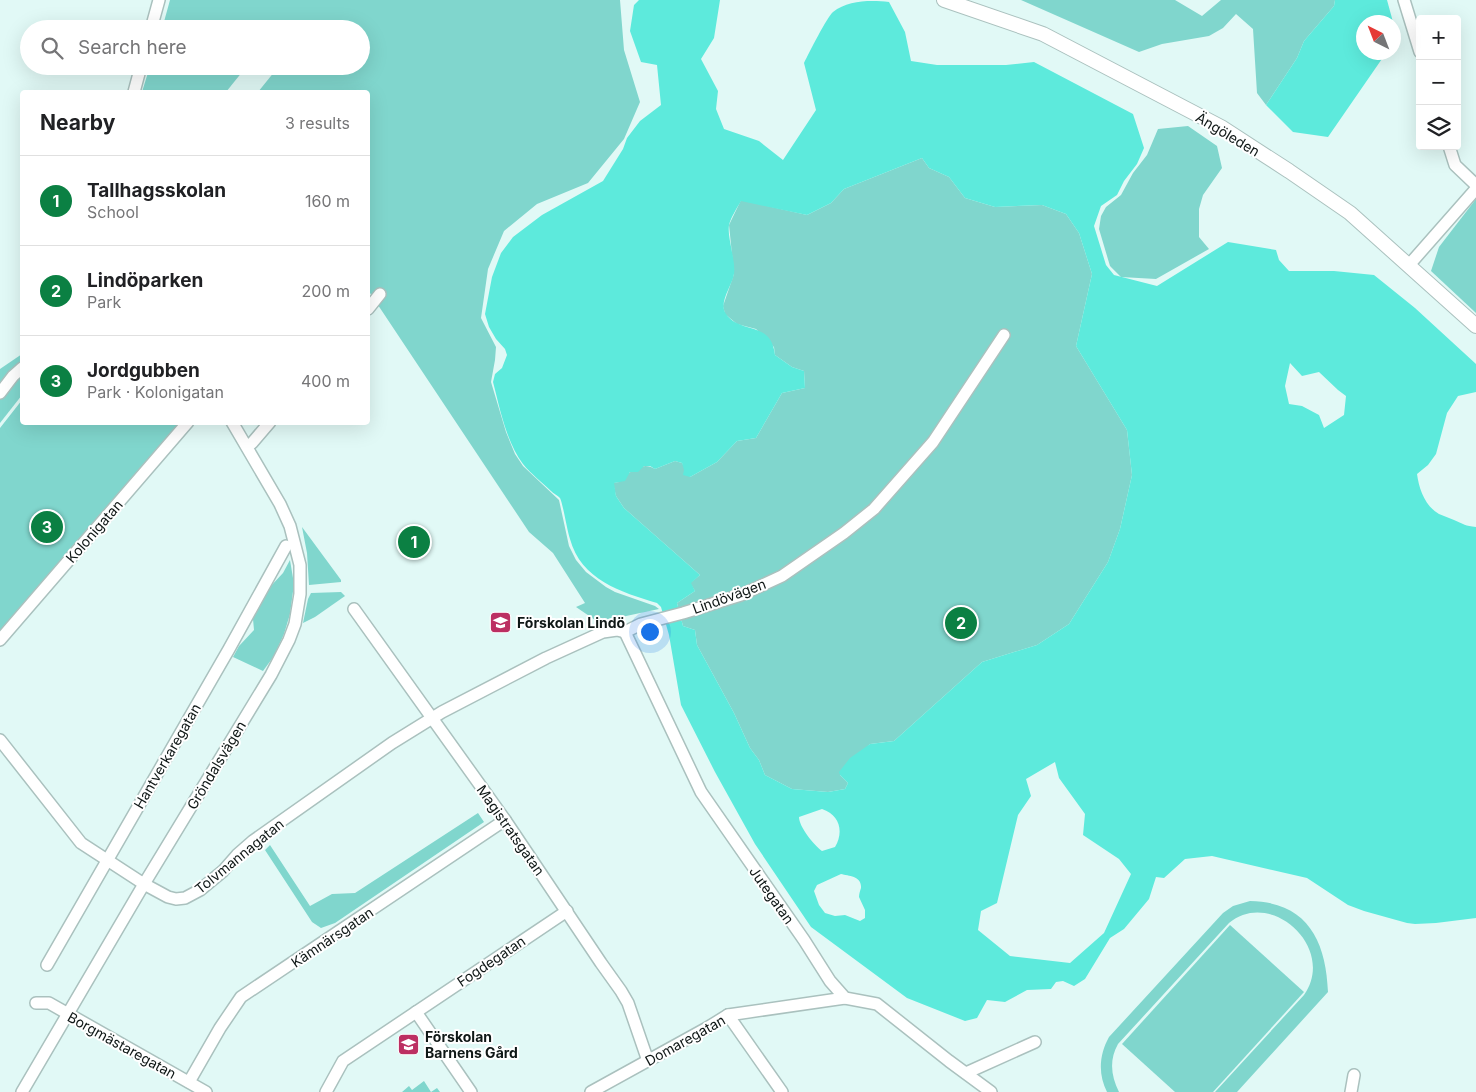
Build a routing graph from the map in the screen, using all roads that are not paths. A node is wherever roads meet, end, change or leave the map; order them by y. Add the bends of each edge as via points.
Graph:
1 (159, 0) edge
2 (944, 0) edge
3 (1404, 0) edge
4 (153, 20) edge
5 (1416, 39) edge
6 (139, 75) edge
7 (135, 90) edge
8 (1450, 150) edge
9 (1476, 184) edge
10 (1476, 189) edge
11 (1409, 265) junction
12 (380, 294) dead end
13 (370, 306) edge
14 (1476, 326) edge
15 (1004, 335) dead end
16 (20, 370) edge
17 (0, 393) edge
18 (185, 425) edge
19 (234, 425) edge
20 (267, 425) edge
21 (247, 446) junction
22 (286, 546) dead end
23 (354, 609) dead end
24 (625, 632) junction
25 (0, 640) edge
26 (432, 718) junction
27 (0, 740) edge
28 (378, 753) joint
29 (505, 820) junction
30 (106, 860) junction
31 (144, 884) junction
32 (567, 911) junction
33 (47, 965) dead end
34 (845, 998) junction
35 (36, 1003) dead end
36 (416, 1012) junction
37 (67, 1015) junction
38 (728, 1015) junction
39 (1034, 1042) dead end
40 (648, 1061) junction
41 (966, 1073) junction
42 (1354, 1075) dead end
43 (189, 1082) junction
44 (22, 1092) edge
45 (206, 1092) edge
46 (326, 1092) edge
47 (471, 1092) edge
48 (591, 1092) edge
49 (782, 1092) edge
50 (991, 1092) edge
51 (1351, 1092) edge

1 - 4 street
2 - 11 main road, Ängöleden via 1043,34 1221,127 1350,213
3 - 5 street
6 - 7 street
8 - 9 street via 1455,165
10 - 11 street
11 - 14 main road, Ängöleden
12 - 13 street
15 - 24 street, Lindövägen via 933,442 874,509 844,533 782,576 742,595 641,624
16 - 17 street
18 - 25 street, Kolonigatan
19 - 21 street, Gröndalsvägen
20 - 21 street
21 - 31 street, Gröndalsvägen via 280,504 296,546 300,594 295,624 271,675
22 - 30 street, Hantverkaregatan
23 - 26 street, Magistratsgatan
24 - 26 street, Lindövägen via 603,632
24 - 34 street, Jutegatan via 701,792 830,982
26 - 28 street, Lindövägen
26 - 29 street, Magistratsgatan
27 - 30 street, Tolvmannagatan via 81,844
28 - 31 street, Tolvmannagatan via 253,841 200,890 176,899
29 - 32 street, Magistratsgatan
29 - 43 street, Kämnärsgatan via 241,997
30 - 31 street, Tolvmannagatan
30 - 33 street, Hantverkaregatan
31 - 37 street, Gröndalsvägen
32 - 36 street, Fogdegatan
32 - 40 street, Magistratsgatan via 625,997
34 - 38 street, Domaregatan
34 - 41 street via 877,1004
35 - 37 street, Borgmästaregatan via 49,1004
36 - 46 street, Fogdegatan via 343,1061
36 - 47 street
37 - 43 street, Borgmästaregatan
37 - 44 street, Gröndalsvägen
38 - 40 street, Domaregatan
38 - 49 street
39 - 41 street
40 - 48 street, Domaregatan
41 - 50 street
42 - 51 street
43 - 45 street, Borgmästaregatan

